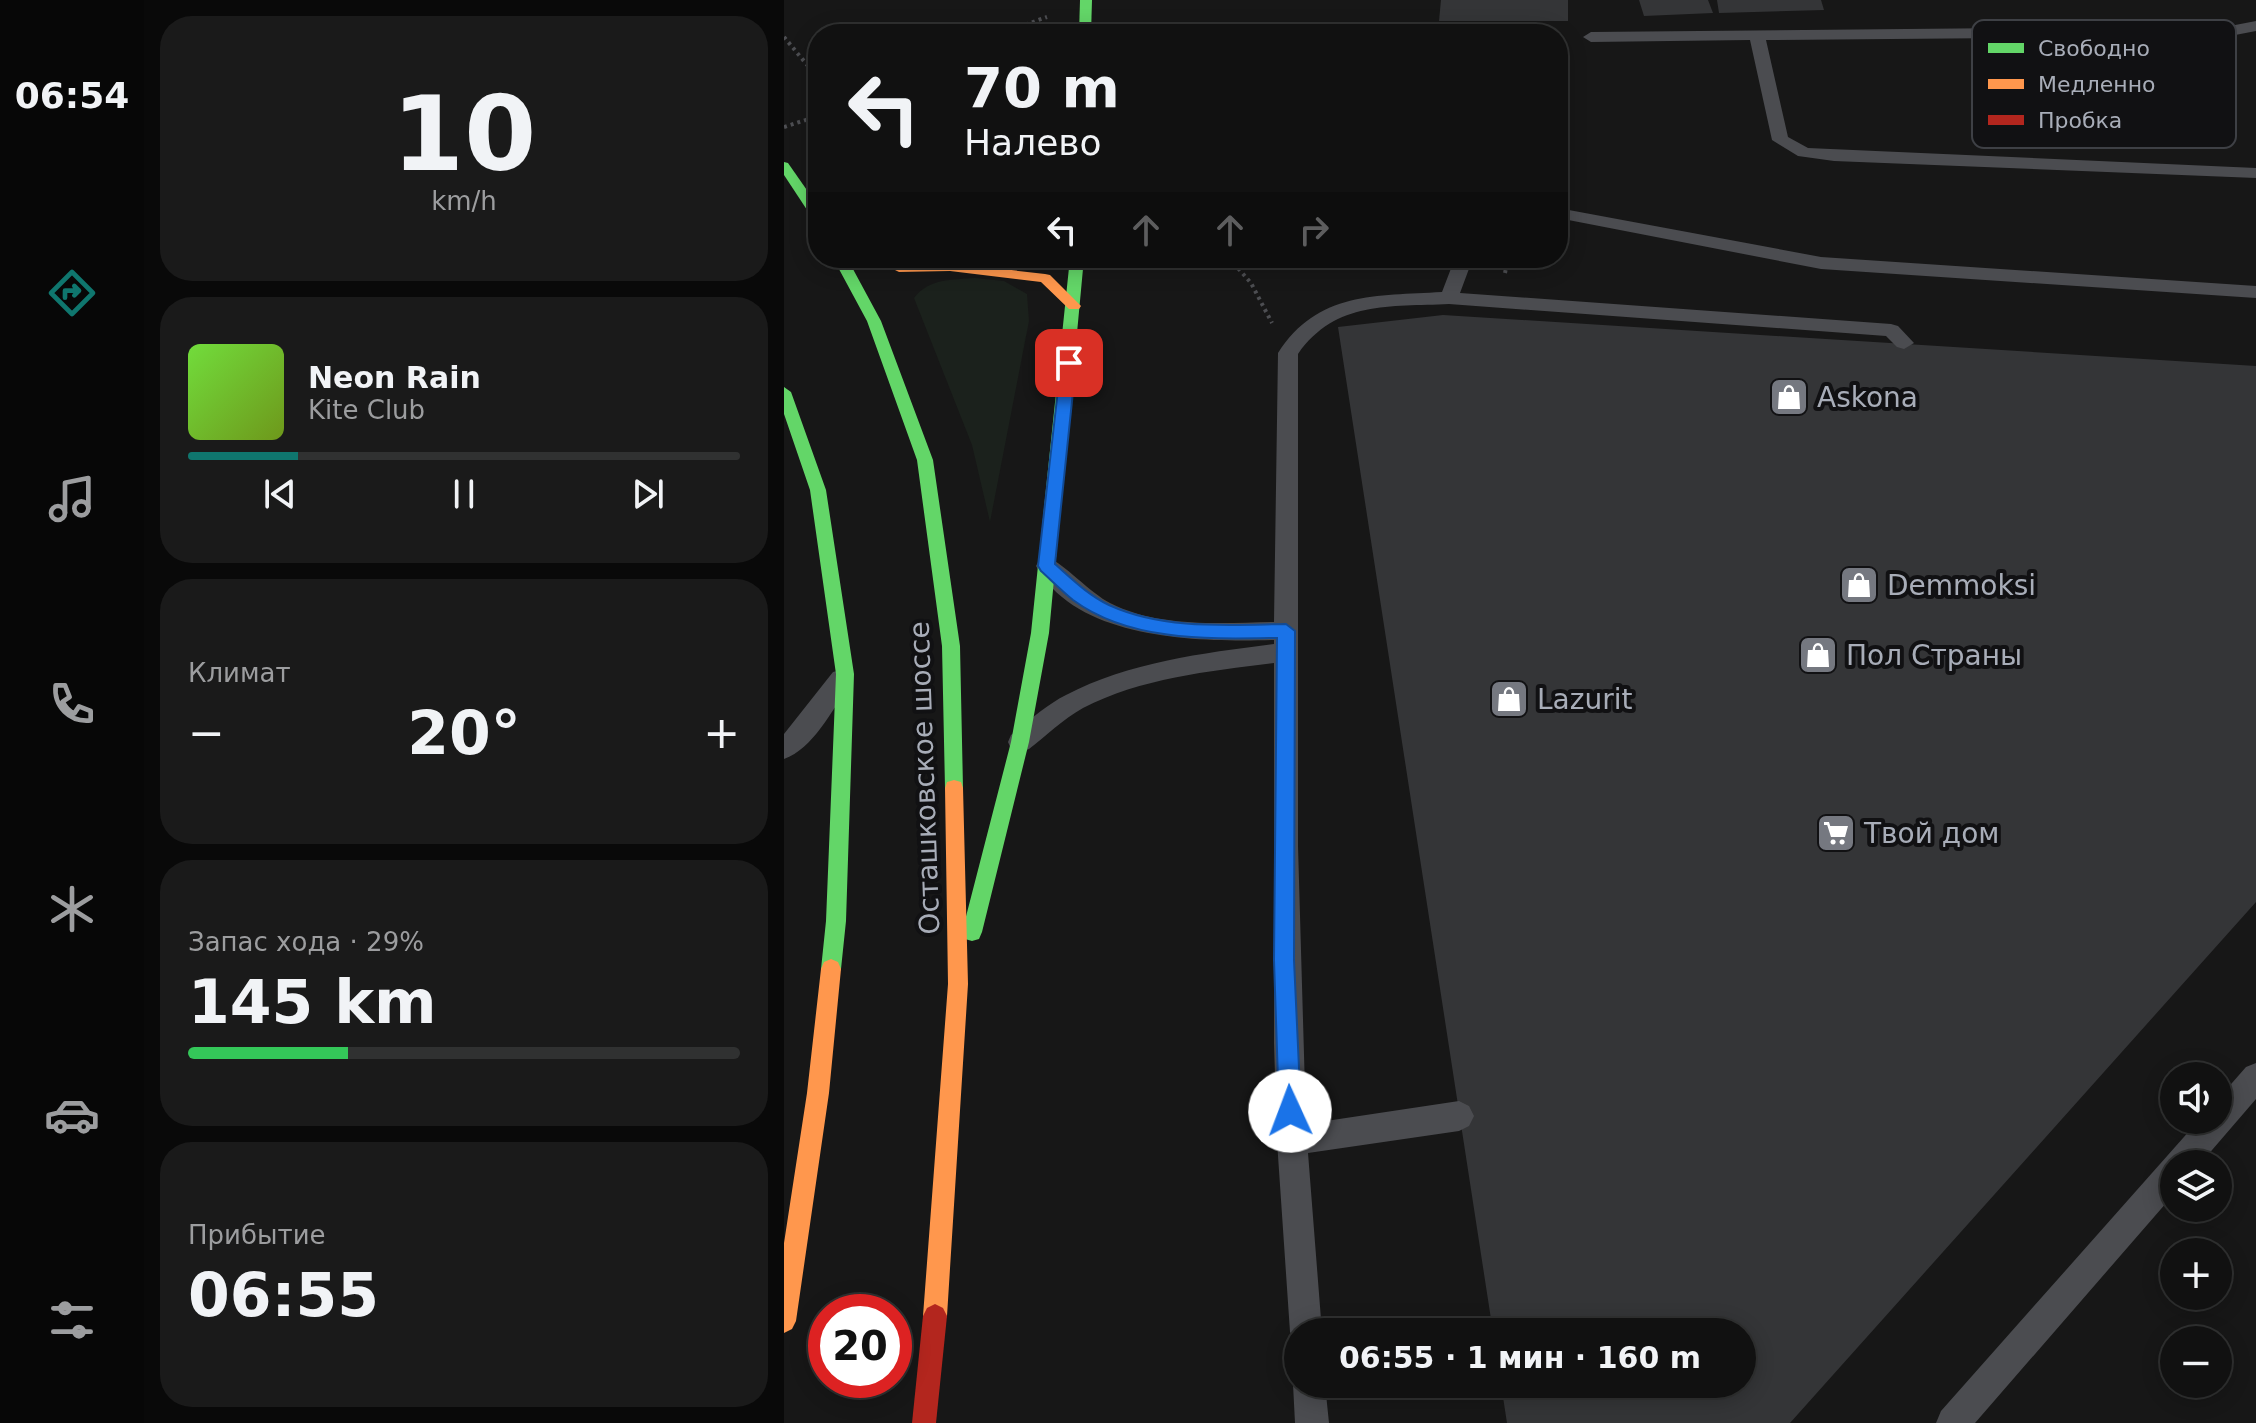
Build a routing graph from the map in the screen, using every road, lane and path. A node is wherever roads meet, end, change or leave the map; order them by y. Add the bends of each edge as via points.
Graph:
1 (1086, 7) edge
2 (1028, 24) edge
3 (2256, 26) edge
4 (2236, 30) edge
5 (1972, 33) edge
6 (1757, 35) junction
7 (784, 37) edge
8 (1591, 37) dead end
9 (808, 66) edge
10 (808, 119) edge
11 (784, 127) edge
12 (784, 166) edge
13 (2256, 173) edge
14 (808, 200) edge
15 (1568, 215) edge
16 (845, 268) edge
17 (959, 268) edge
18 (1076, 268) edge
19 (1238, 268) edge
20 (1460, 268) edge
21 (2256, 292) edge
22 (1449, 298) junction
23 (1074, 306) junction
24 (1904, 343) dead end
25 (1288, 353) junction
26 (784, 392) edge
27 (1047, 566) junction
28 (1286, 641) junction
29 (845, 674) junction
30 (1020, 742) junction
31 (784, 749) edge
32 (958, 984) junction
33 (2256, 1077) edge
34 (1459, 1116) dead end
35 (1292, 1141) junction
36 (2192, 1150) edge
37 (2160, 1187) edge
38 (785, 1306) edge
39 (1305, 1318) edge
40 (1310, 1398) edge
41 (924, 1423) edge
42 (1312, 1423) edge
43 (1953, 1423) edge

1 - 2 path
3 - 4 lane
5 - 6 lane
6 - 8 lane
6 - 13 lane via 1780,140 1804,152
7 - 9 path
10 - 11 path
12 - 14 main road
15 - 21 lane via 1821,263
16 - 32 main road, Осташковское шоссе via 874,321 925,460 951,646
17 - 23 main road via 1045,278
18 - 23 main road
19 - 25 path
20 - 22 lane
22 - 24 lane via 1891,330
22 - 25 lane via 1364,305 1324,317 1301,333
23 - 27 main road
25 - 28 lane
26 - 29 main road via 818,490
27 - 28 lane via 1104,610 1146,624
27 - 30 main road
28 - 30 lane via 1146,675 1074,701
28 - 35 lane via 1284,960
29 - 31 lane
29 - 38 main road via 836,921 818,1093
30 - 32 main road
32 - 41 main road, Осташковское шоссе
33 - 36 lane
34 - 35 lane
35 - 39 lane
37 - 43 lane
40 - 42 lane

